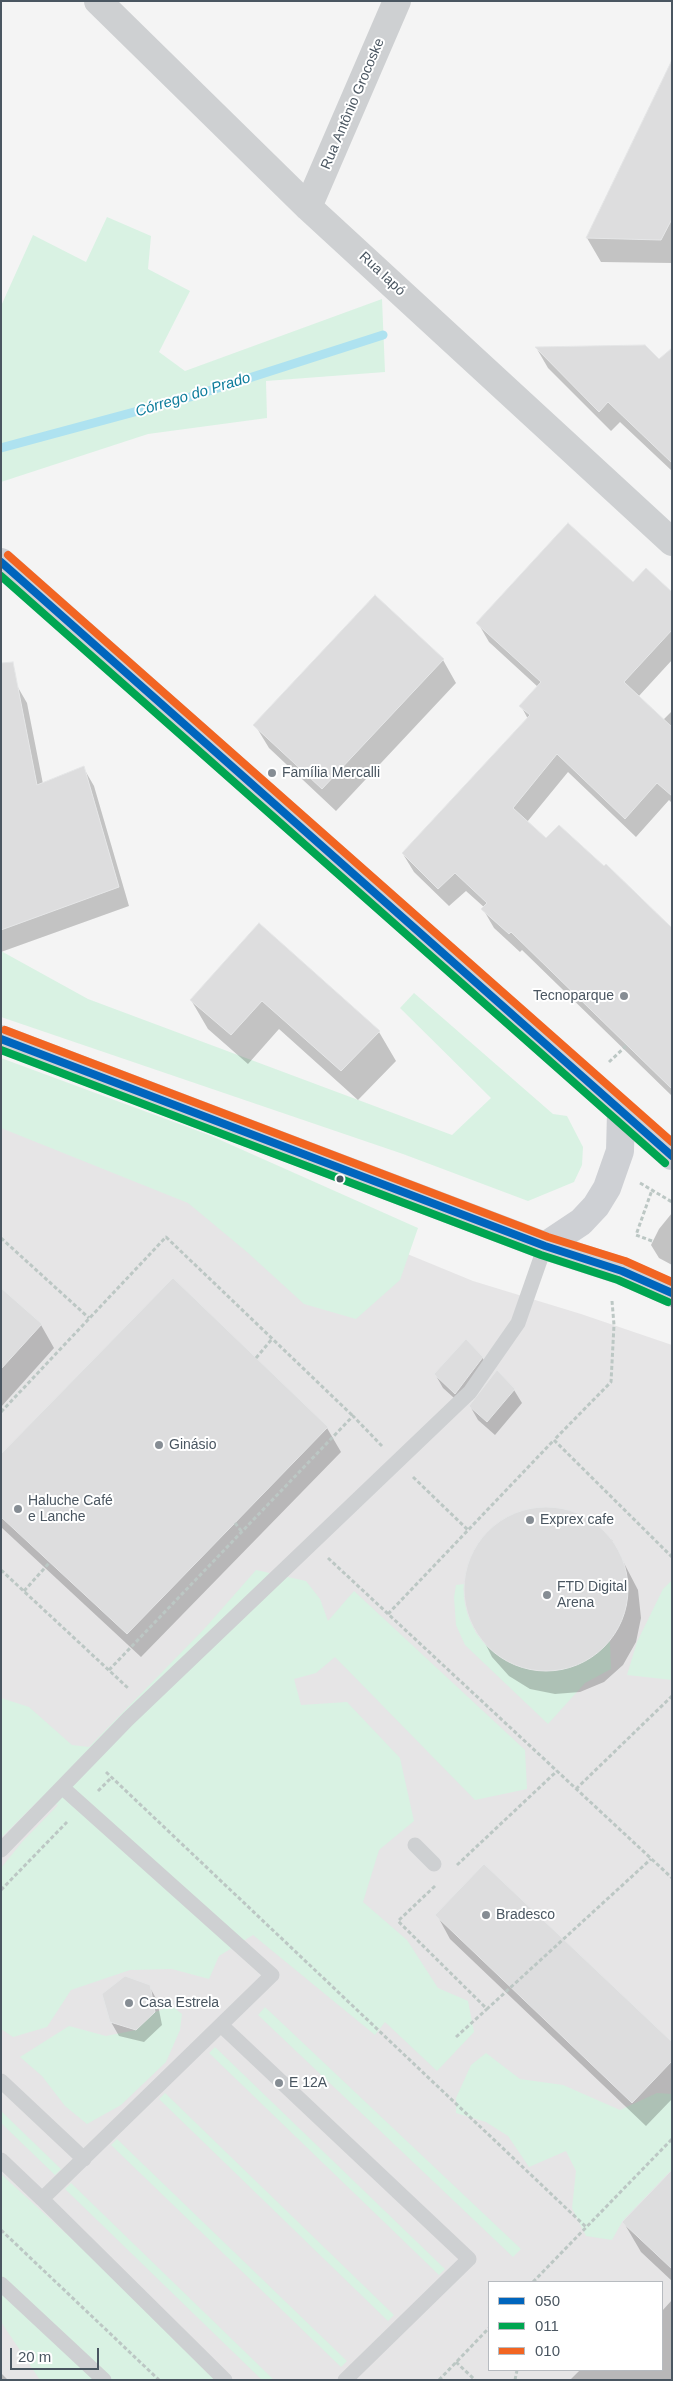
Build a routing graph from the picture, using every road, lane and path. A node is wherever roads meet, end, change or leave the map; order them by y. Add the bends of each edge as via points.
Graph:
1 (98, 1) edge
2 (397, 1) edge
3 (308, 207) junction
4 (672, 542) edge
5 (1, 562) edge
6 (1, 1038) edge
7 (622, 1112) junction
8 (672, 1156) edge
9 (615, 1170) junction
10 (652, 1190) junction
11 (672, 1202) edge
12 (1, 1238) edge
13 (652, 1241) dead end
14 (545, 1246) junction
15 (672, 1293) edge
16 (612, 1301) dead end
17 (89, 1318) junction
18 (272, 1339) junction
19 (256, 1358) dead end
20 (1, 1412) edge
21 (353, 1416) junction
22 (554, 1440) junction
23 (397, 1461) junction
24 (235, 1523) dead end
25 (468, 1530) junction
26 (242, 1532) junction
27 (312, 1543) junction
28 (672, 1558) edge
29 (50, 1562) dead end
30 (1, 1570) edge
31 (24, 1591) junction
32 (388, 1614) junction
33 (109, 1670) junction
34 (672, 1696) edge
35 (144, 1704) junction
36 (91, 1758) junction
37 (557, 1771) junction
38 (112, 1777) junction
39 (63, 1788) junction
40 (576, 1789) junction
41 (82, 1807) junction
42 (415, 1845) dead end
43 (1, 1850) edge
44 (651, 1859) junction
45 (434, 1864) dead end
46 (456, 1866) dead end
47 (672, 1878) edge
48 (441, 1880) dead end
49 (1, 1890) edge
50 (486, 2009) junction
51 (221, 2025) junction
52 (456, 2037) dead end
53 (1, 2081) edge
54 (672, 2139) edge
55 (84, 2159) junction
56 (1, 2160) edge
57 (42, 2199) junction
58 (586, 2228) junction
59 (1, 2230) edge
60 (534, 2281) edge
61 (1, 2284) edge
62 (488, 2329) edge
63 (456, 2362) junction
64 (104, 2380) edge
65 (158, 2380) edge
66 (226, 2380) edge
67 (345, 2380) edge
68 (439, 2380) edge
69 (475, 2380) edge

1 - 3 street, Rua Iapó
2 - 3 street, Rua Antônio Grocoske
3 - 4 street, Rua Iapó
5 - 7 main road
6 - 14 main road
7 - 8 main road
7 - 9 main road
9 - 10 path
9 - 14 main road via 596,1206 564,1235
10 - 11 path
10 - 13 path via 636,1235
12 - 17 path
14 - 15 main road via 622,1271
14 - 23 lane via 518,1323 470,1392
16 - 22 path via 611,1382
17 - 18 path via 166,1237
17 - 20 path
18 - 19 path
18 - 21 path
21 - 23 path
21 - 26 path
22 - 25 path
22 - 28 path
23 - 25 path
23 - 27 lane
24 - 26 path
25 - 32 path
26 - 33 path
27 - 32 path
27 - 35 lane
29 - 31 path
30 - 31 path
31 - 33 path
32 - 37 path
33 - 35 path
34 - 40 path
35 - 36 lane
36 - 38 path
36 - 39 lane
37 - 40 path
37 - 46 path
38 - 41 path
38 - 58 path
39 - 41 lane
39 - 43 lane
40 - 44 path
41 - 49 path
41 - 51 lane via 272,1975
42 - 45 lane
44 - 47 path
44 - 50 path
48 - 50 path via 398,1921
50 - 52 path
51 - 55 lane
51 - 67 lane via 469,2259
53 - 55 lane
54 - 58 path
55 - 57 lane
56 - 57 lane
57 - 66 lane
58 - 60 path
59 - 65 path
61 - 64 lane
62 - 63 path
63 - 68 path
63 - 69 path

